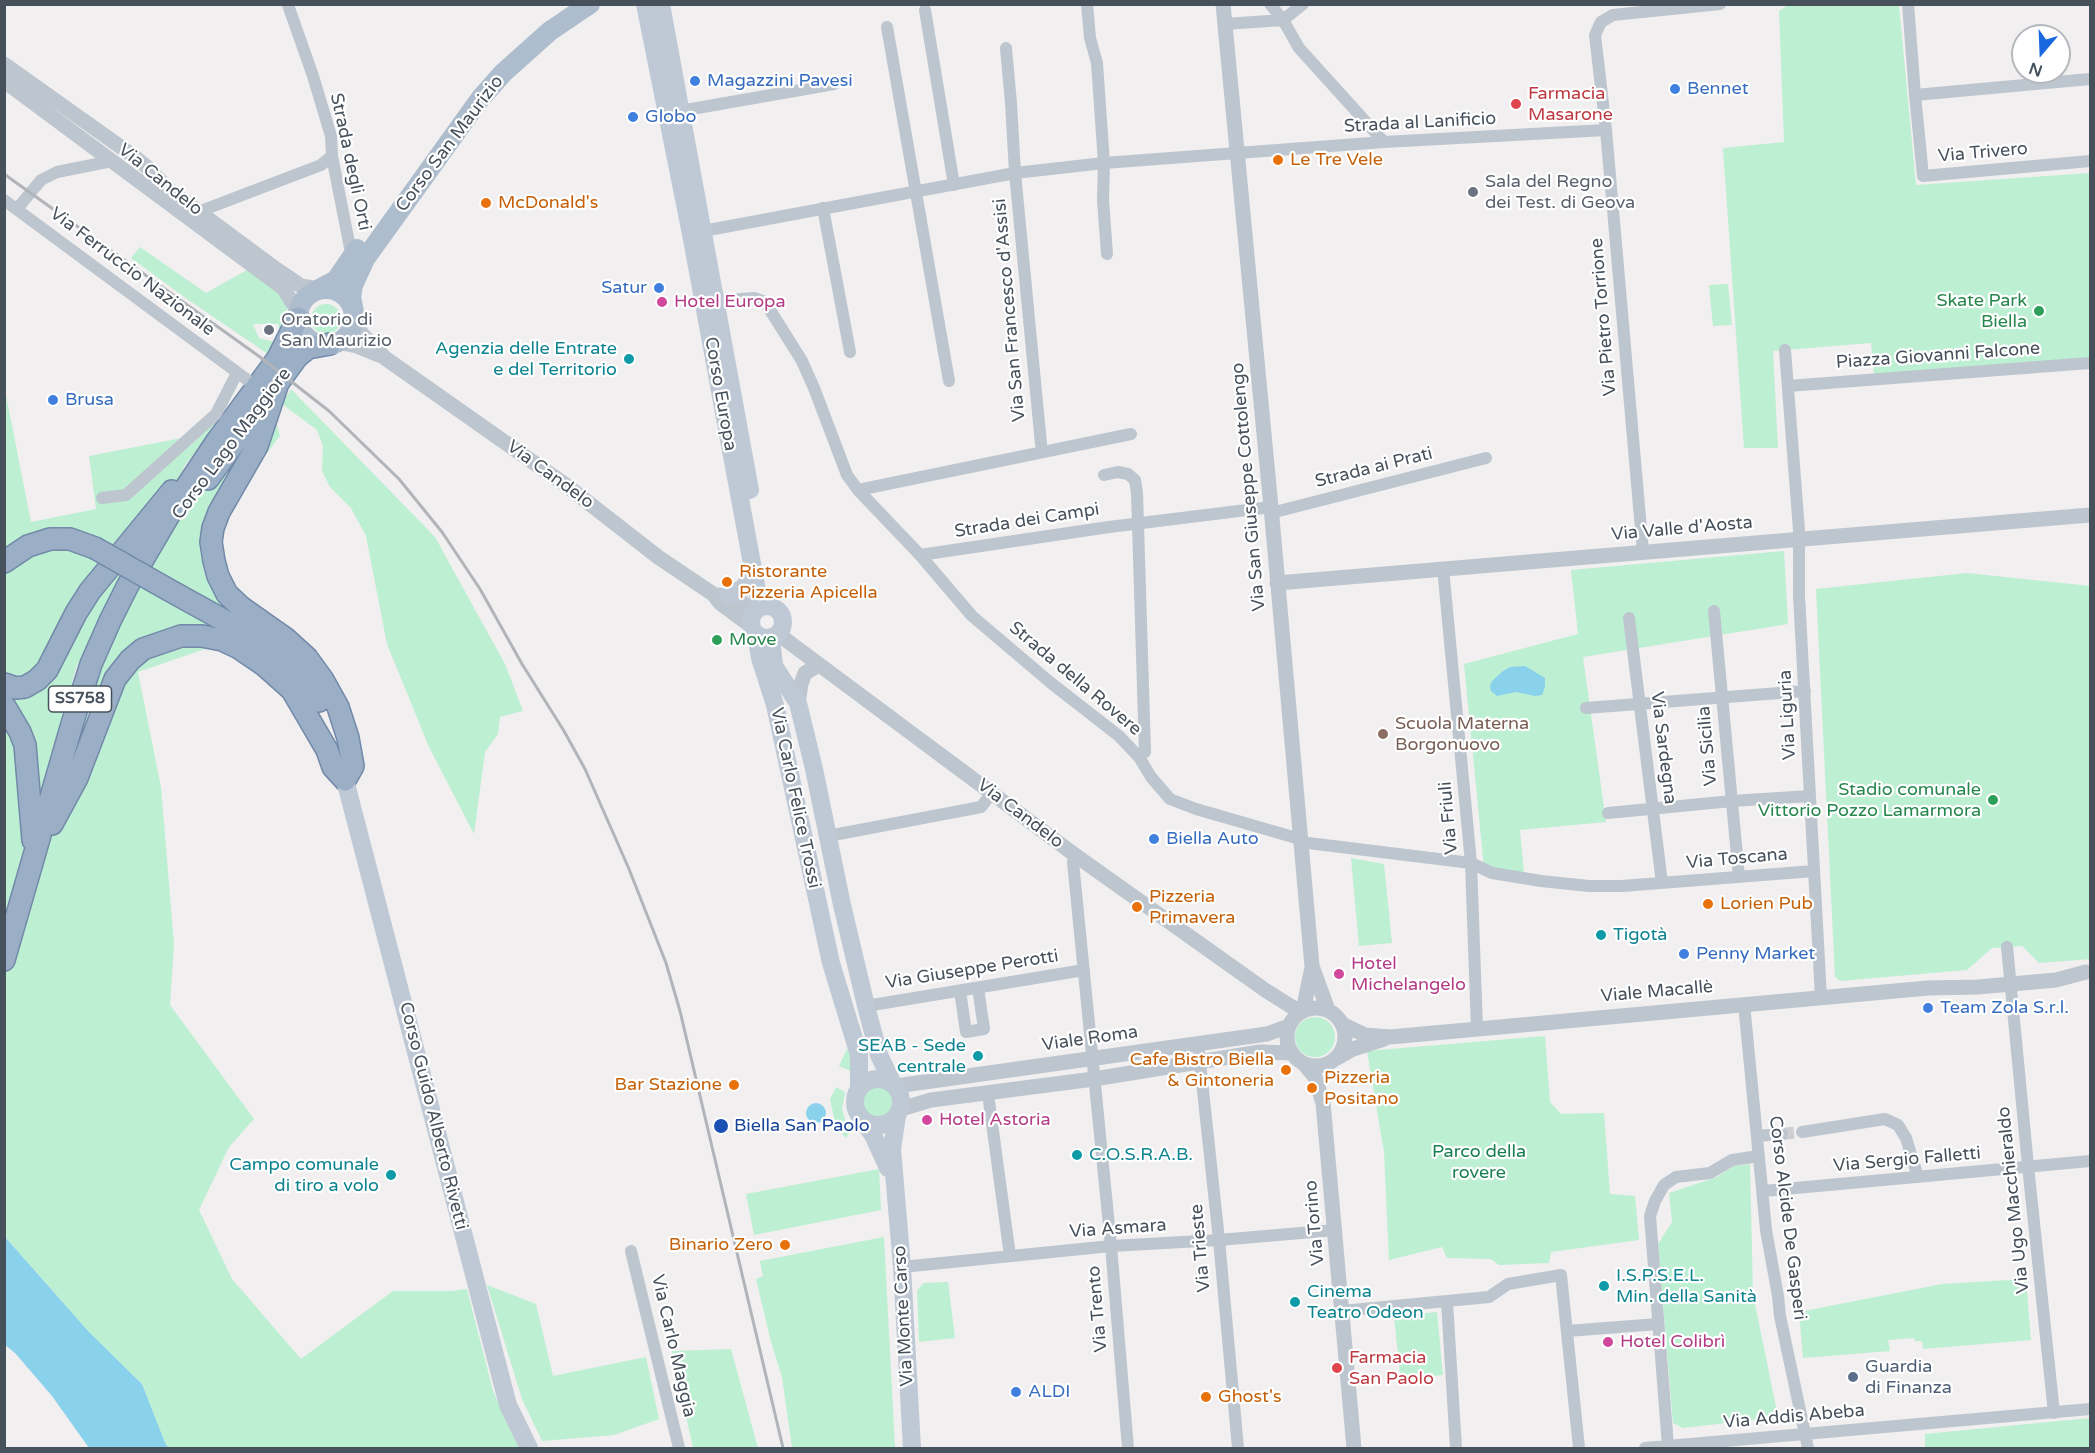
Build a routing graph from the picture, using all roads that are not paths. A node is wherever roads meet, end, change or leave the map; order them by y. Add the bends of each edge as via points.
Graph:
1 (567, 4) edge
2 (590, 4) edge
3 (645, 4) edge
4 (661, 4) edge
5 (1087, 4) edge
6 (1223, 4) edge
7 (1270, 4) edge
8 (1303, 4) edge
9 (1720, 4) edge
10 (1908, 4) edge
11 (288, 6) edge
12 (925, 10) dead end
13 (1283, 20) junction
14 (1225, 24) junction
15 (887, 27) dead end
16 (1005, 48) dead end
17 (4, 64) edge
18 (2091, 80) edge
19 (4, 81) edge
20 (834, 84) dead end
21 (1915, 95) junction
22 (680, 111) junction
23 (1606, 130) junction
24 (1384, 142) junction
25 (1237, 152) junction
26 (332, 156) junction
27 (112, 161) junction
28 (2091, 161) edge
29 (1104, 163) junction
30 (1015, 173) junction
31 (954, 184) junction
32 (916, 191) junction
33 (4, 200) edge
34 (823, 208) junction
35 (17, 209) junction
36 (198, 212) junction
37 (703, 231) junction
38 (1107, 254) dead end
39 (352, 258) junction
40 (319, 289) junction
41 (716, 301) junction
42 (354, 316) junction
43 (298, 318) junction
44 (334, 343) junction
45 (1785, 350) dead end
46 (850, 352) dead end
47 (385, 358) junction
48 (2091, 363) edge
49 (237, 373) junction
50 (949, 381) dead end
51 (278, 383) junction
52 (1788, 386) junction
53 (257, 387) junction
54 (1131, 434) dead end
55 (217, 441) junction
56 (1041, 444) dead end
57 (1486, 458) dead end
58 (1104, 475) dead end
59 (858, 490) junction
60 (102, 498) dead end
61 (1271, 510) junction
62 (2091, 515) edge
63 (1139, 523) junction
64 (1798, 539) junction
65 (1642, 552) junction
66 (920, 555) junction
67 (144, 559) junction
68 (4, 562) edge
69 (1443, 568) junction
70 (753, 574) junction
71 (1277, 583) junction
72 (721, 595) junction
73 (1714, 611) dead end
74 (1629, 618) dead end
75 (764, 622) junction
76 (819, 664) junction
77 (4, 684) edge
78 (1804, 691) junction
79 (1722, 697) junction
80 (798, 703) junction
81 (1640, 704) junction
82 (4, 705) edge
83 (1586, 708) dead end
84 (1139, 757) junction
85 (345, 780) junction
86 (992, 793) junction
87 (1810, 796) junction
88 (1732, 801) junction
89 (1653, 808) junction
90 (1608, 813) dead end
91 (828, 836) junction
92 (1300, 841) junction
93 (1075, 855) junction
94 (33, 860) junction
95 (1471, 864) junction
96 (1814, 871) junction
97 (1739, 877) junction
98 (1662, 883) junction
99 (2007, 947) dead end
100 (4, 960) edge
101 (1312, 966) junction
102 (1084, 970) junction
103 (2088, 972) edge
104 (2010, 979) junction
105 (978, 988) junction
106 (960, 991) junction
107 (1821, 997) junction
108 (1744, 1004) junction
109 (866, 1006) junction
110 (1328, 1010) junction
111 (1296, 1017) junction
112 (1344, 1025) junction
113 (1477, 1029) junction
114 (1390, 1037) junction
115 (1198, 1044) junction
116 (1292, 1053) junction
117 (1093, 1059) junction
118 (1334, 1060) junction
119 (1200, 1062) junction
120 (1304, 1064) junction
121 (1094, 1079) junction
122 (894, 1084) junction
123 (859, 1088) junction
124 (988, 1094) junction
125 (1323, 1103) junction
126 (899, 1113) junction
127 (860, 1116) junction
128 (1802, 1132) tunnel mouth
129 (1782, 1134) tunnel mouth
130 (1757, 1136) junction
131 (1759, 1156) junction
132 (2091, 1161) edge
133 (2028, 1166) junction
134 (1918, 1177) junction
135 (893, 1184) junction
136 (1763, 1191) junction
137 (1336, 1230) junction
138 (1219, 1240) junction
139 (1111, 1246) junction
140 (632, 1251) dead end
141 (1010, 1256) junction
142 (902, 1267) junction
143 (1447, 1302) junction
144 (1342, 1311) junction
145 (1658, 1324) junction
146 (1567, 1331) junction
147 (2091, 1409) edge
148 (2054, 1413) junction
149 (1804, 1434) junction
150 (1668, 1446) junction
151 (530, 1449) edge
152 (679, 1449) edge
153 (912, 1449) edge
154 (1128, 1449) edge
155 (1238, 1449) edge
156 (1354, 1449) edge
157 (1456, 1449) edge
158 (1579, 1449) edge
159 (1645, 1449) edge
160 (1808, 1449) edge

1 - 39 main road, Corso San Maurizio via 532,30 488,72 435,139
2 - 42 main road, Corso San Maurizio via 550,31 480,99 365,259 353,285
3 - 70 main road, Corso Europa
4 - 22 main road, Corso Europa
5 - 29 street via 1097,63
6 - 14 street, Via San Giuseppe Cottolengo
7 - 13 street
8 - 13 street
9 - 23 street, Via Pietro Torrione via 1613,15 1601,22 1595,35
10 - 21 street
11 - 26 street, Strada degli Orti via 331,136
12 - 31 street
13 - 14 street
13 - 24 street via 1299,48
14 - 25 street, Via San Giuseppe Cottolengo
15 - 32 street
16 - 30 street, Via San Francesco d'Assisi
17 - 36 street, Via Candelo via 132,155
18 - 21 street
19 - 27 street, Via Candelo
20 - 22 street
21 - 28 street, Via Trivero via 1923,176
22 - 37 main road, Corso Europa
23 - 24 street, Strada al Lanificio
23 - 65 street, Via Pietro Torrione
24 - 25 street, Strada al Lanificio
25 - 29 street, Strada al Lanificio
25 - 61 street, Via San Giuseppe Cottolengo
26 - 36 street via 321,165
26 - 39 street, Strada degli Orti
27 - 35 street via 57,172 41,180
27 - 43 street, Via Candelo via 284,288
29 - 30 street, Strada al Lanificio
29 - 38 street via 1102,200
30 - 31 street, Strada al Lanificio
30 - 56 street, Via San Francesco d'Assisi
31 - 32 street, Strada al Lanificio
32 - 34 street, Strada al Lanificio
32 - 50 street
33 - 35 street, Via Ferruccio Nazionale
34 - 37 street, Strada al Lanificio
34 - 46 street
35 - 49 street, Via Ferruccio Nazionale
36 - 40 street, Via Candelo via 301,286
37 - 41 main road, Corso Europa
39 - 40 main road, Corso San Maurizio via 336,280
40 - 42 main road via 341,293
40 - 43 main road, SS758 via 303,300
41 - 59 street, Strada della Rovere via 754,298 765,302 802,361 847,475
41 - 75 main road, Corso Europa
42 - 44 main road via 349,333
42 - 47 street, Via Candelo via 362,334
43 - 44 main road via 302,331 311,340 324,345
43 - 53 highway, Corso Lago Maggiore / SS758 via 278,358
44 - 47 street, Via Candelo via 357,346
44 - 51 highway, Corso Lago Maggiore / SS758 via 308,348
45 - 52 street
47 - 72 street, Via Candelo via 546,471 658,557
48 - 52 street, Piazza Giovanni Falcone
49 - 53 street, Via Ferruccio Nazionale
49 - 60 street via 216,414 126,495
51 - 67 highway, Corso Lago Maggiore / SS758 via 189,505
51 - 85 highway via 257,446 213,528 214,561 227,594 285,638 307,658 323,681 338,707 348,738 353,766
52 - 64 street
53 - 55 highway, Corso Lago Maggiore / SS758
54 - 59 street
55 - 67 highway, Corso Lago Maggiore / SS758
55 - 77 highway via 90,591 47,670 25,687
57 - 61 street, Strada ai Prati
58 - 63 street, Strada dei Campi via 1118,472 1135,480
59 - 66 street, Strada della Rovere
61 - 63 street, Strada dei Campi
61 - 71 street, Via San Giuseppe Cottolengo
62 - 64 street, Via Valle d'Aosta
63 - 66 street, Strada dei Campi
63 - 84 street, Strada dei Campi via 1144,752
64 - 65 street, Via Valle d'Aosta
64 - 78 street, Via Liguria
65 - 69 street, Via Valle d'Aosta
66 - 84 street, Strada della Rovere via 972,616 1119,736
67 - 94 highway, Corso Lago Maggiore / SS758 via 91,664
68 - 85 highway, bridge via 28,546 50,539 70,539 95,548 263,642 305,680 327,715 335,732
69 - 71 street, Via Valle d'Aosta
69 - 95 street, Via Friuli
70 - 72 main road via 743,588
70 - 75 main road, Corso Europa
71 - 92 street, Via San Giuseppe Cottolengo
72 - 75 street, Via Candelo via 720,603
73 - 79 street, Via Sicilia
74 - 81 street, Via Sardegna
75 - 76 street, Via Candelo
75 - 80 main road, Via Carlo Felice Trossi via 774,666
75 - 123 main road, Via Carlo Felice Trossi via 760,658 775,707 831,963 859,1055
76 - 80 street, Via Carlo Felice Trossi via 805,674
76 - 86 street, Via Candelo
78 - 79 street
78 - 87 street, Via Liguria
79 - 81 street
79 - 88 street, Via Sicilia
80 - 91 main road, Via Carlo Felice Trossi
81 - 83 street
81 - 89 street, Via Sardegna
82 - 94 highway via 25,745
84 - 92 street, Strada della Rovere via 1170,799
85 - 94 highway via 333,767 292,690 264,665 222,640 181,636 143,650 115,679 76,778
85 - 151 main road, Corso Guido Alberto Rivetti via 508,1405
86 - 91 street via 981,807
86 - 93 street, Via Candelo
87 - 88 street
87 - 96 street, Via Liguria
88 - 89 street
88 - 97 street, Via Sicilia
89 - 90 street
89 - 98 street, Via Sardegna
91 - 109 main road, Via Carlo Felice Trossi
92 - 95 street, Strada della Rovere
92 - 101 street, Via San Giuseppe Cottolengo
93 - 102 street, Via Trento
93 - 111 street, Via Candelo via 1265,990
94 - 100 highway, Corso Lago Maggiore / SS758
95 - 98 street, Via Toscana via 1492,873 1589,886
95 - 113 street, Via Friuli
96 - 97 street, Via Toscana
96 - 107 street, Via Liguria
97 - 98 street, Via Toscana
99 - 104 street
101 - 110 street, Via San Giuseppe Cottolengo
101 - 111 street, Via San Giuseppe Cottolengo via 1309,990
102 - 105 street, Via Giuseppe Perotti
102 - 117 street, Via Trento
103 - 104 street, Viale Macallè via 2055,971
104 - 107 street, Viale Macallè via 1960,979 1928,988
104 - 133 street, Via Ugo Macchieraldo
105 - 106 street, Via Giuseppe Perotti
105 - 106 street via 984,1029 966,1032
106 - 109 street, Via Giuseppe Perotti
107 - 108 street, Viale Macallè
108 - 113 street, Viale Macallè
108 - 130 street, Corso Alcide De Gasperi
109 - 122 main road, Via Carlo Felice Trossi via 879,1055
110 - 111 street via 1320,1008
110 - 112 street
111 - 115 street, Viale Roma via 1267,1035
111 - 116 street via 1287,1035
112 - 114 street, Viale Macallè via 1365,1035
112 - 118 street via 1345,1043
113 - 114 street, Viale Macallè
114 - 118 street, Viale Macallè
115 - 117 street, Viale Roma
115 - 119 street, Via Trieste
116 - 119 street via 1260,1052
116 - 120 street
117 - 121 street, Via Trento
117 - 122 street, Viale Roma
118 - 120 street via 1322,1066
118 - 125 street, Via Torino
119 - 121 street
119 - 138 street, Via Trieste
120 - 125 street, Via Torino via 1315,1077
121 - 124 street
121 - 139 street, Via Trento
122 - 123 main road via 874,1078
122 - 126 main road via 901,1097
123 - 127 main road via 855,1102
124 - 126 street via 931,1100
124 - 141 street
125 - 137 street, Via Torino
126 - 127 main road via 878,1125
126 - 135 main road, Via Monte Carso via 892,1149
127 - 135 main road, Via Monte Carso via 882,1153
128 - 134 street via 1885,1119 1898,1125 1906,1138
129 - 130 street
130 - 131 street, Corso Alcide De Gasperi
131 - 136 street, Corso Alcide De Gasperi
131 - 145 street via 1732,1160 1710,1173 1676,1177 1665,1185 1655,1201 1650,1216
132 - 133 street, Via Sergio Falletti
133 - 134 street, Via Sergio Falletti
133 - 148 street, Via Ugo Macchieraldo
134 - 136 street, Via Sergio Falletti
135 - 142 main road, Via Monte Carso
136 - 149 street, Corso Alcide De Gasperi via 1780,1316
137 - 138 street, Via Asmara
137 - 144 street, Via Torino
138 - 139 street, Via Asmara
138 - 155 street, Via Trieste
139 - 141 street, Via Asmara
139 - 154 street, Via Trento
140 - 152 street, Via Carlo Maggia
141 - 142 street, Via Asmara
142 - 153 main road, Via Monte Carso
143 - 144 street
143 - 146 street via 1489,1297 1508,1284 1561,1275
143 - 157 street
144 - 156 street, Via Torino
145 - 146 street
145 - 150 street
146 - 158 street
147 - 148 street, Via Addis Abeba
148 - 149 street, Via Addis Abeba
149 - 150 street, Via Addis Abeba
149 - 160 street, Corso Alcide De Gasperi
150 - 159 street, Via Addis Abeba

